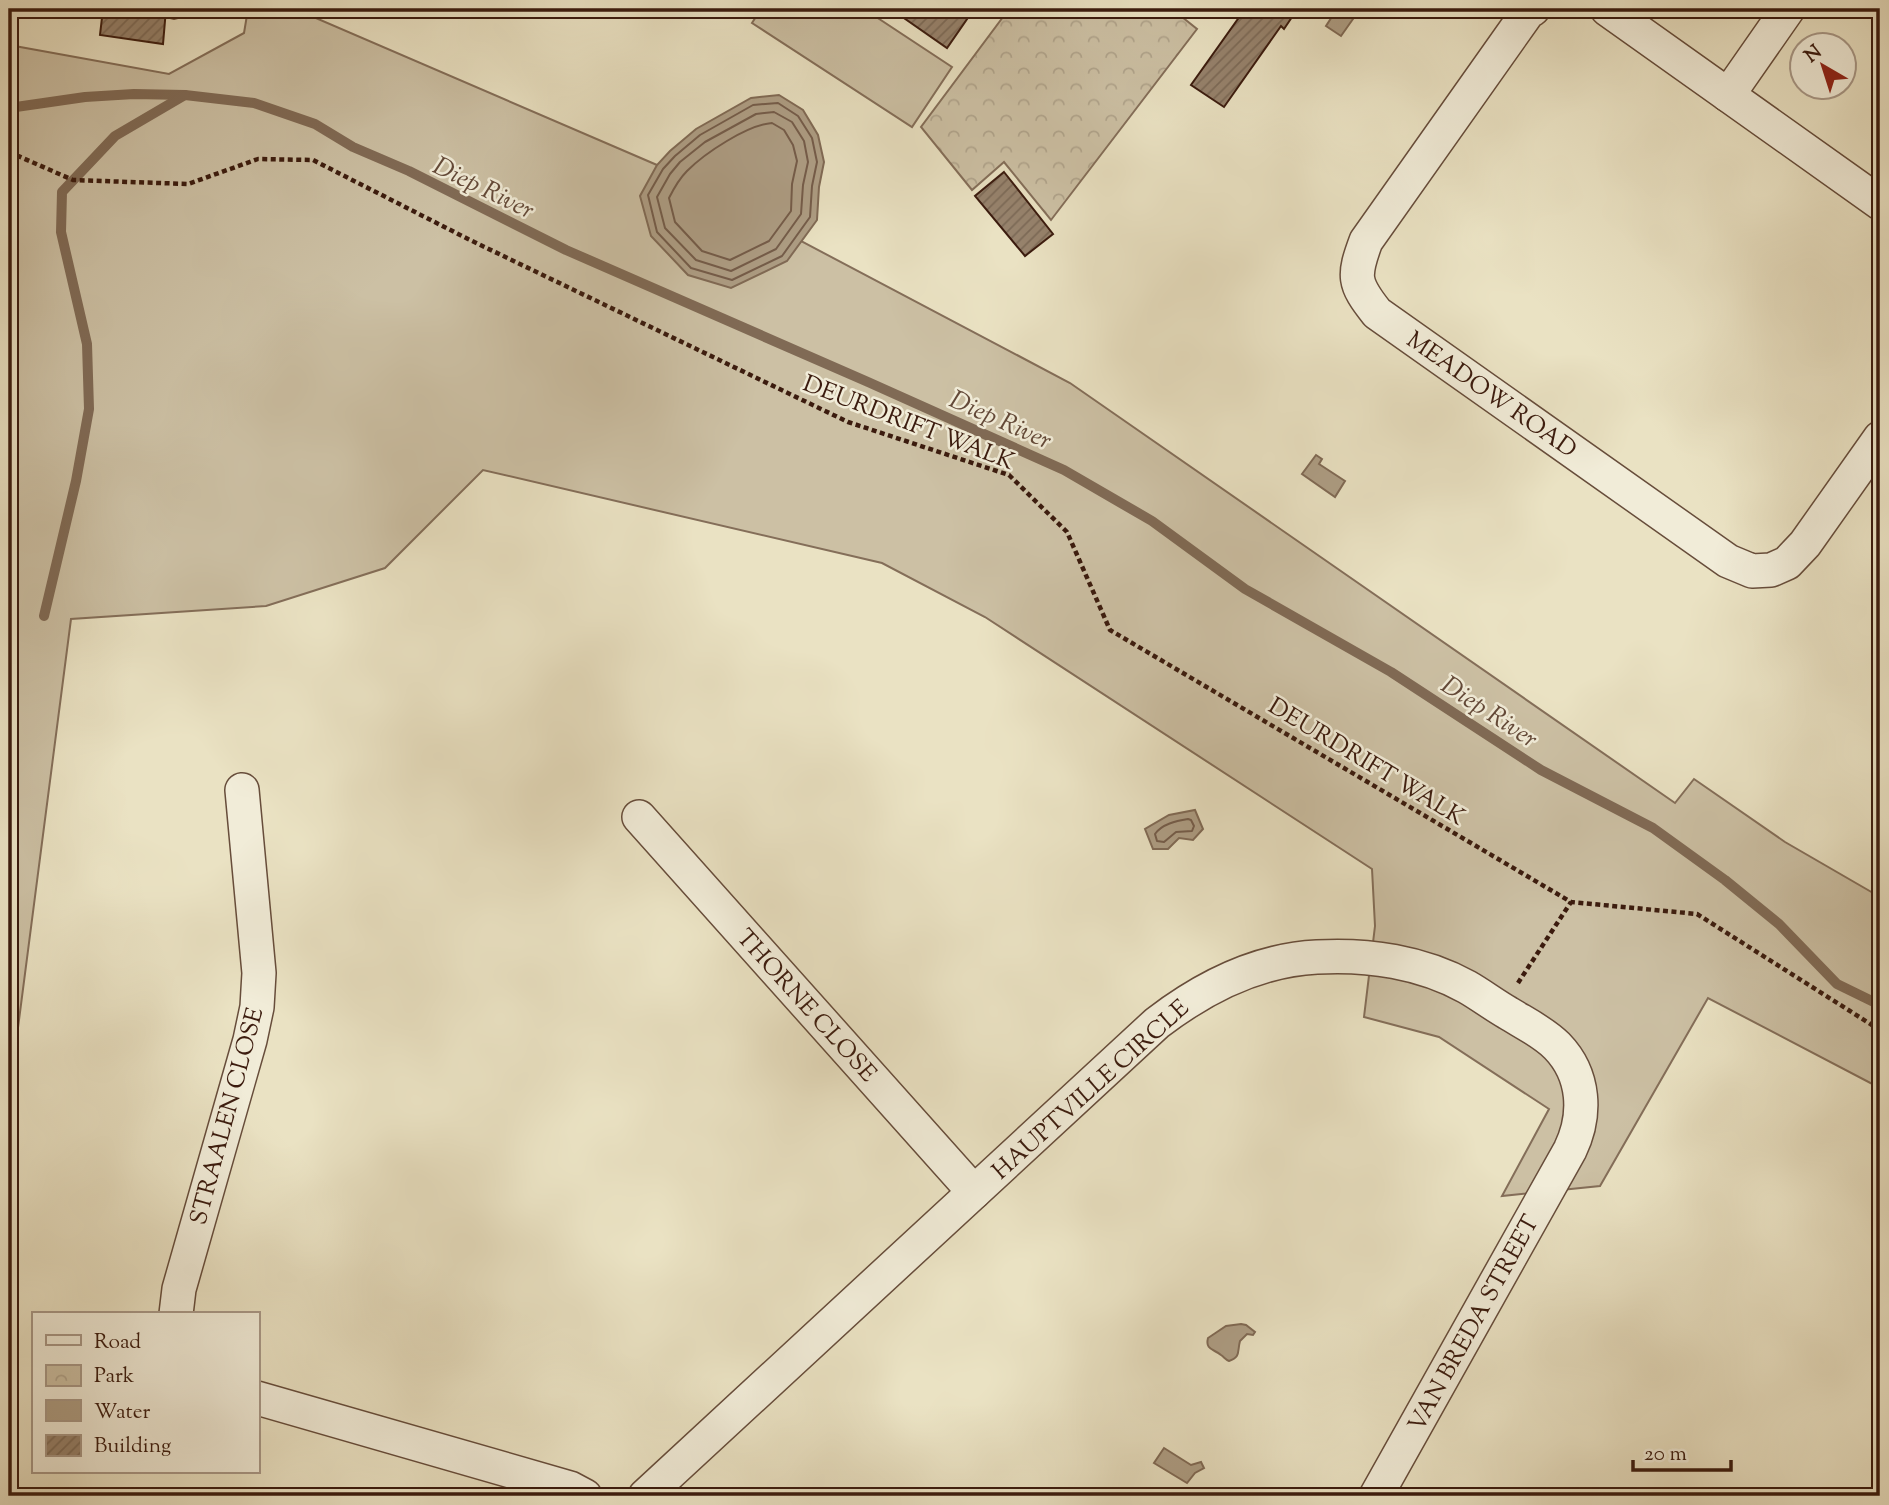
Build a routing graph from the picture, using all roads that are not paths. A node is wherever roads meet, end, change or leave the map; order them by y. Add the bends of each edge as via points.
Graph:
1 (1533, 9) edge
2 (1607, 9) edge
3 (1788, 9) edge
4 (1728, 95) junction
5 (1880, 203) edge
6 (1880, 438) edge
7 (242, 790) dead end
8 (639, 817) dead end
9 (1570, 1150) joint
10 (974, 1192) junction
11 (176, 1312) edge
12 (259, 1399) edge
13 (585, 1496) edge
14 (645, 1496) edge
15 (1376, 1496) edge

1 - 6 street, MEADOW ROAD via 1366,241 1357,266 1360,292 1377,313 1728,561 1752,571 1787,563
2 - 4 street
3 - 4 street
4 - 5 street
7 - 11 street, STRAALEN CLOSE via 259,973 257,1007
8 - 10 street, THORNE CLOSE
9 - 10 street, HAUPTVILLE CIRCLE via 1581,1111 1579,1087 1567,1058 1543,1035 1438,974 1377,958 1314,957 1247,971 1184,1002
9 - 15 street, VAN BREDA STREET
10 - 14 street, HAUPTVILLE CIRCLE
12 - 13 street

